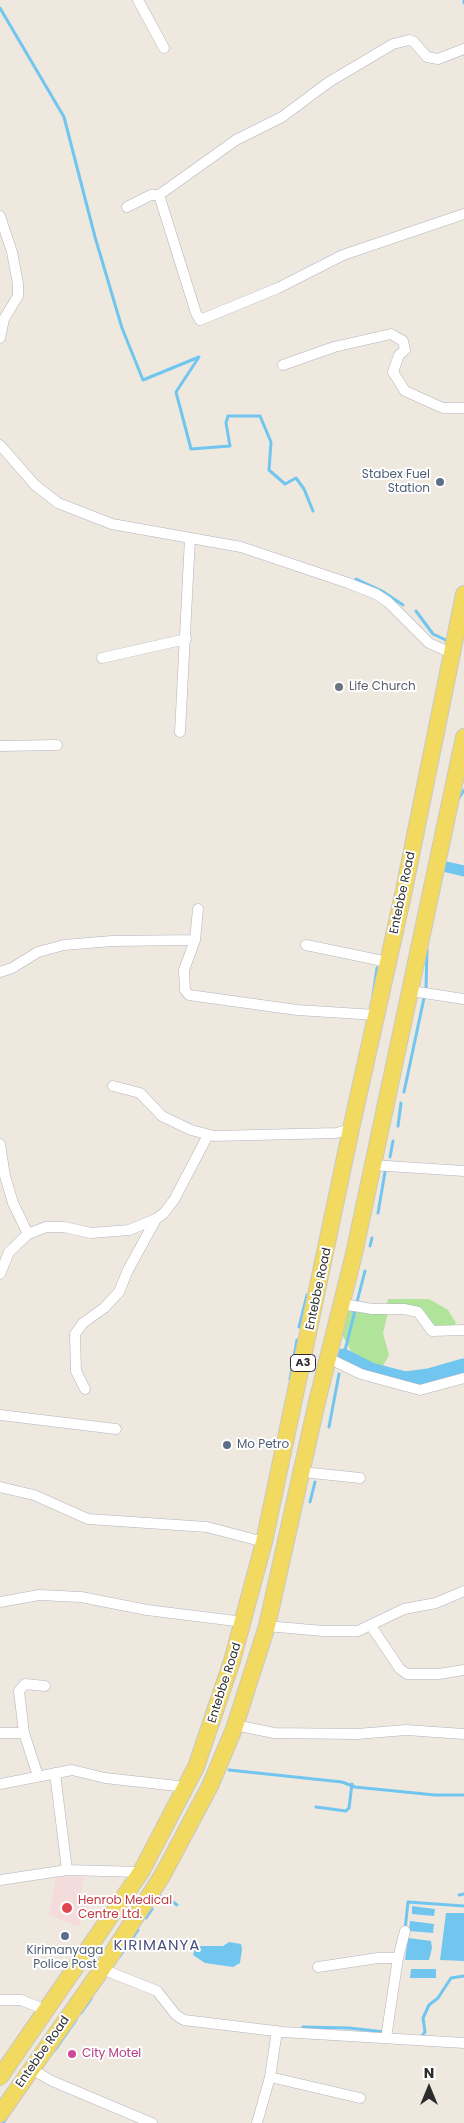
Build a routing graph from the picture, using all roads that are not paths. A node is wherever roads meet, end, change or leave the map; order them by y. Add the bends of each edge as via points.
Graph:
1 (138, 0) edge
2 (164, 48) dead end
3 (464, 49) edge
4 (159, 195) junction
5 (127, 206) dead end
6 (464, 214) edge
7 (0, 216) edge
8 (0, 338) edge
9 (283, 365) dead end
10 (464, 408) edge
11 (0, 445) edge
12 (190, 538) junction
13 (464, 594) edge
14 (186, 639) junction
15 (452, 649) junction
16 (102, 658) dead end
17 (180, 732) dead end
18 (464, 737) edge
19 (57, 745) dead end
20 (0, 746) edge
21 (198, 909) dead end
22 (195, 940) junction
23 (306, 945) dead end
24 (388, 962) junction
25 (0, 972) edge
26 (411, 990) junction
27 (464, 999) edge
28 (376, 1015) junction
29 (113, 1086) dead end
30 (351, 1129) junction
31 (208, 1135) junction
32 (0, 1144) edge
33 (372, 1165) junction
34 (464, 1171) edge
35 (338, 1198) junction
36 (364, 1206) junction
37 (156, 1219) junction
38 (28, 1234) junction
39 (0, 1274) edge
40 (342, 1304) junction
41 (464, 1330) edge
42 (328, 1358) junction
43 (463, 1379) edge
44 (85, 1389) dead end
45 (0, 1415) edge
46 (116, 1429) dead end
47 (302, 1472) junction
48 (360, 1478) dead end
49 (0, 1487) edge
50 (264, 1542) junction
51 (464, 1591) edge
52 (0, 1602) edge
53 (244, 1622) junction
54 (267, 1626) junction
55 (371, 1626) junction
56 (464, 1670) edge
57 (45, 1686) dead end
58 (235, 1725) junction
59 (0, 1733) edge
60 (24, 1733) junction
61 (464, 1734) edge
62 (55, 1773) junction
63 (38, 1776) junction
64 (0, 1784) edge
65 (187, 1787) junction
66 (67, 1870) junction
67 (141, 1872) junction
68 (0, 1880) edge
69 (405, 1931) dead end
70 (398, 1958) junction
71 (318, 1967) dead end
72 (102, 1969) junction
73 (0, 2000) edge
74 (46, 2010) junction
75 (277, 2031) junction
76 (386, 2038) junction
77 (464, 2043) edge
78 (31, 2069) junction
79 (0, 2076) edge
80 (270, 2077) junction
81 (360, 2098) dead end
82 (0, 2114) edge
83 (152, 2123) edge
84 (257, 2123) edge

1 - 2 street
3 - 4 street via 438,59 428,57 409,40 393,44 329,82 282,117 236,140
4 - 5 street via 151,195
4 - 6 street via 200,320 278,288 343,255
7 - 8 street via 12,252 18,296 4,318
9 - 10 street via 334,347 391,334 403,341 405,350 393,372 405,391 443,408
11 - 12 street via 35,485 58,503 112,524
12 - 14 street
12 - 15 street via 256,551 376,594 400,612 429,643 449,652
13 - 15 main road, Entebbe Road / A3
14 - 16 street
14 - 17 street
15 - 24 main road, Entebbe Road / A3
18 - 26 main road, Entebbe Road / A3
19 - 20 street
21 - 22 street
22 - 25 street via 121,940 64,945 38,952
22 - 28 street via 184,970 185,990 189,995 297,1010
23 - 24 street
24 - 28 main road, Entebbe Road / A3
26 - 27 street
26 - 33 main road, Entebbe Road / A3
28 - 30 main road, Entebbe Road / A3
29 - 31 street via 140,1094 162,1116
30 - 31 street via 336,1133
30 - 35 main road, Entebbe Road / A3
31 - 37 street via 174,1200
32 - 38 street via 13,1202
33 - 34 street
33 - 36 main road, Entebbe Road / A3
35 - 36 main road
35 - 50 main road, Entebbe Road / A3
36 - 40 main road, Entebbe Road / A3
37 - 38 street via 129,1230 91,1233 46,1227
37 - 44 street via 119,1292 75,1334 76,1371
38 - 39 street via 10,1252
40 - 41 street via 372,1309 404,1309 418,1312 432,1331
40 - 42 main road, Entebbe Road / A3
42 - 43 street via 361,1374 420,1390
42 - 47 main road, Entebbe Road / A3
45 - 46 street
47 - 48 street
47 - 54 main road, Entebbe Road / A3
49 - 50 street via 34,1495 88,1519 207,1526
50 - 53 main road, Entebbe Road / A3
51 - 55 street via 436,1603 404,1610
52 - 53 street via 39,1595 81,1597 147,1610
53 - 65 main road, Entebbe Road / A3 via 204,1746
54 - 55 street via 343,1631 358,1631
54 - 58 main road, Entebbe Road / A3
55 - 56 street via 406,1674
57 - 60 street via 21,1686
58 - 61 street via 274,1733 357,1734 406,1730
58 - 72 main road, Entebbe Road / A3 via 210,1786 162,1876
59 - 60 street
60 - 63 street
62 - 63 street
62 - 65 street via 72,1770 105,1778
62 - 66 street
63 - 64 street
65 - 67 main road, Entebbe Road / A3
66 - 67 street
66 - 68 street
67 - 74 main road, Entebbe Road / A3
69 - 70 street
70 - 71 street
70 - 76 street
72 - 75 street via 157,1991 184,2020
72 - 78 main road, Entebbe Road / A3
73 - 74 street via 21,2000
74 - 79 main road, Entebbe Road / A3
75 - 76 street
75 - 80 street
76 - 77 street
78 - 82 main road, Entebbe Road / A3
78 - 83 street
80 - 81 street
80 - 84 street

